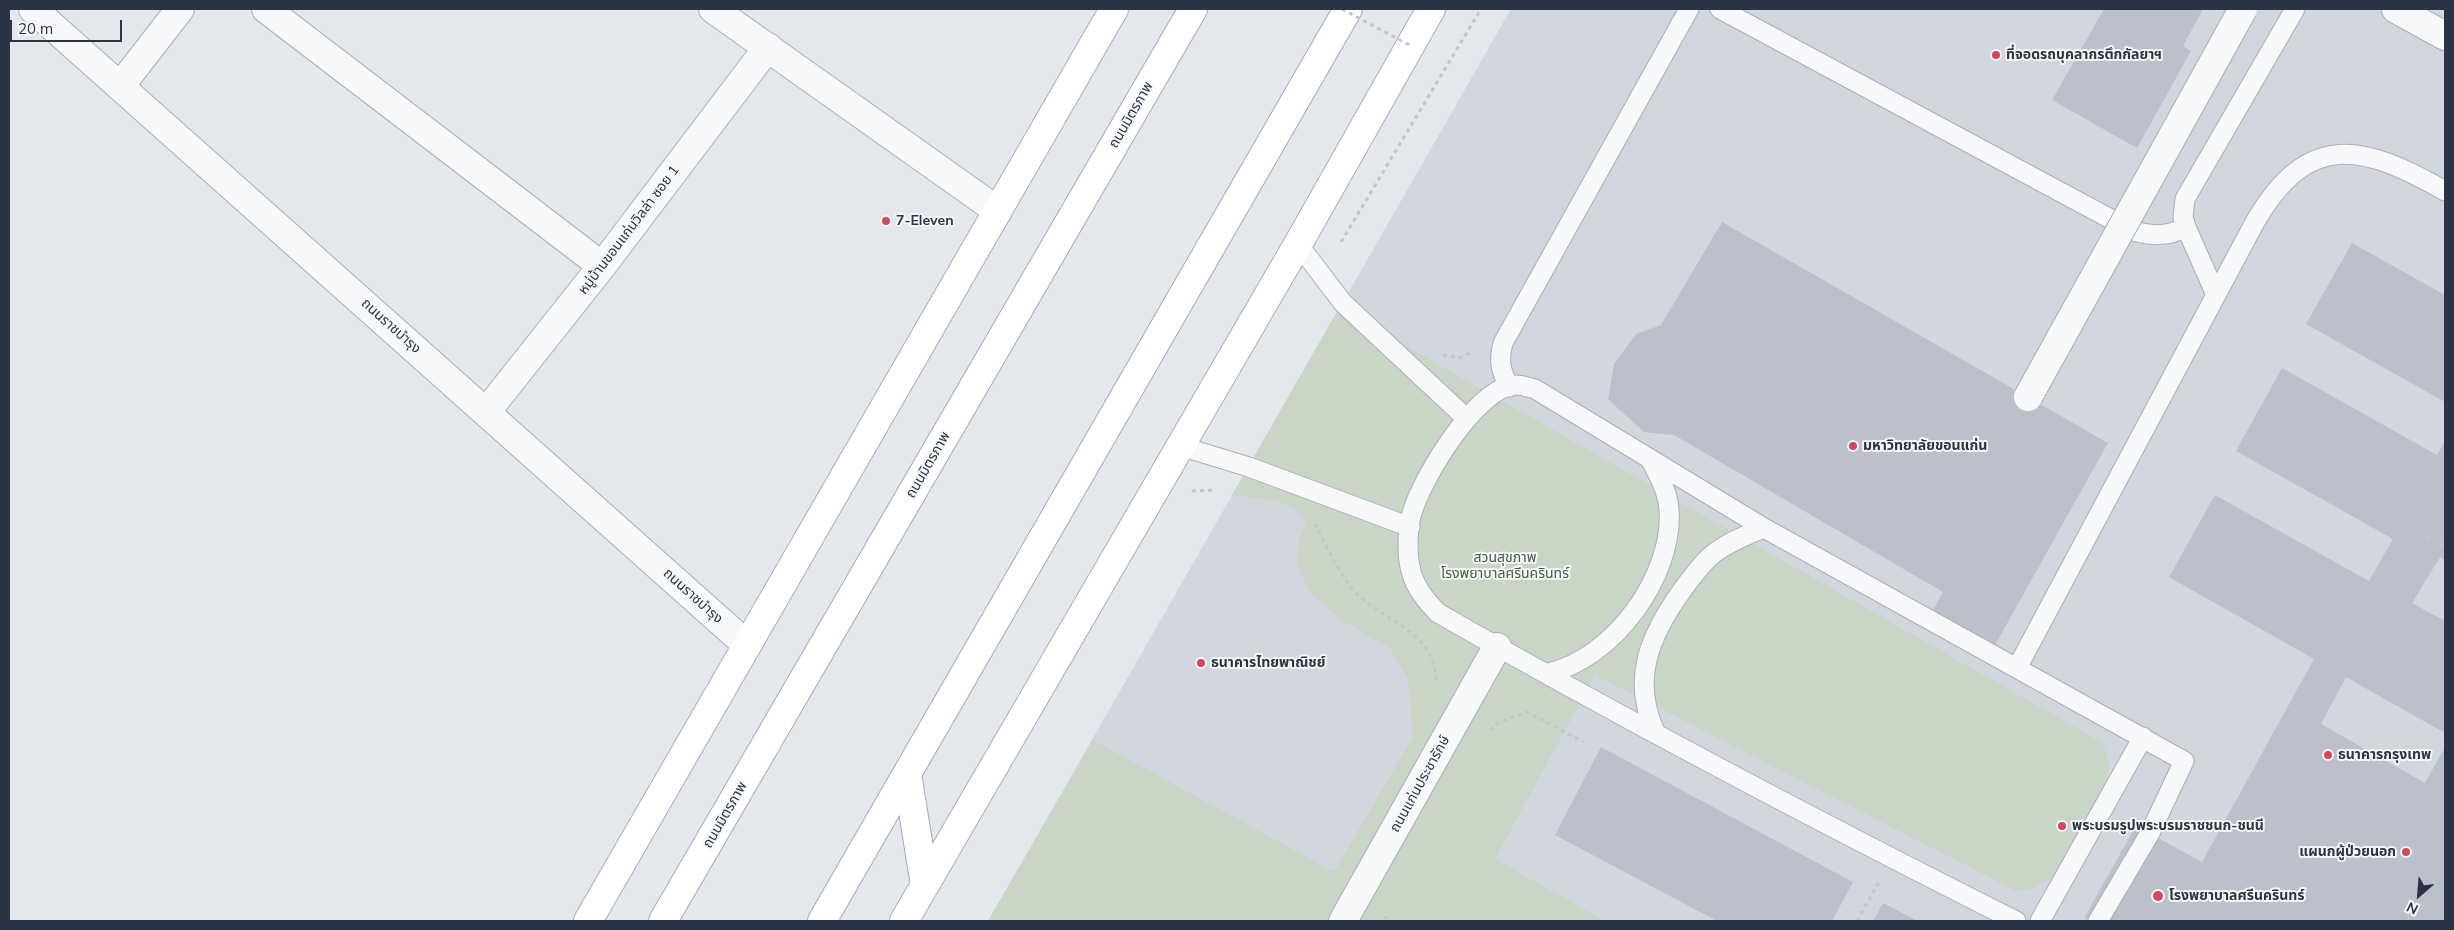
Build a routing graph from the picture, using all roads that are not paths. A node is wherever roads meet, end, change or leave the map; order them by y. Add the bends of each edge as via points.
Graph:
1 (33, 9) edge
2 (180, 9) edge
3 (266, 9) edge
4 (713, 9) edge
5 (1114, 9) edge
6 (1193, 9) edge
7 (1348, 9) edge
8 (1431, 9) edge
9 (1689, 9) edge
10 (1720, 9) edge
11 (2243, 9) edge
12 (2295, 9) edge
13 (2396, 9) edge
14 (2445, 36) edge
15 (768, 47) junction
16 (121, 85) junction
17 (2445, 191) edge
18 (998, 211) junction
19 (2186, 227) junction
20 (1298, 244) junction
21 (602, 266) junction
22 (2216, 295) junction
23 (1509, 387) junction
24 (2028, 397) dead end
25 (487, 412) junction
26 (1467, 419) junction
27 (1180, 446) junction
28 (1650, 459) junction
29 (1410, 527) junction
30 (1764, 528) junction
31 (747, 645) junction
32 (1497, 647) junction
33 (2017, 668) junction
34 (1548, 674) junction
35 (1656, 734) junction
36 (2143, 737) junction
37 (907, 774) junction
38 (925, 884) junction
39 (588, 921) edge
40 (663, 921) edge
41 (822, 921) edge
42 (904, 921) edge
43 (1343, 921) edge
44 (2016, 921) edge
45 (2040, 921) edge
46 (2098, 921) edge

1 - 16 street, ถนนราชบำรุง
2 - 16 street
3 - 21 street
4 - 15 street
5 - 18 main road
6 - 40 main road, ถนนมิตรภาพ
7 - 37 main road
8 - 20 main road
9 - 23 lane via 1503,343 1499,357 1501,372
10 - 19 lane via 2133,231 2159,236
11 - 24 street, bridge
12 - 19 lane via 2185,199
13 - 14 street
15 - 18 street
15 - 21 street, หมู่บ้านขอนแก่นวิลล่า ซอย 1
16 - 25 street, ถนนราชบำรุง
17 - 22 lane via 2407,170 2363,156 2331,154 2315,159 2280,184 2266,203
18 - 31 main road
19 - 22 lane
20 - 26 lane via 1343,303
20 - 27 main road
21 - 25 street, หมู่บ้านขอนแก่นวิลล่า ซอย 1
22 - 33 lane
23 - 26 lane via 1498,391
23 - 28 lane via 1516,385 1535,390
25 - 31 street, ถนนราชบำรุง
26 - 29 lane via 1451,438 1422,487
27 - 29 lane via 1249,467
27 - 38 main road
28 - 30 lane
28 - 34 lane via 1661,480 1669,508 1668,537 1659,565 1642,598 1612,639 1576,664
29 - 32 lane via 1411,573 1420,595 1438,613
30 - 33 lane
30 - 35 lane via 1712,555 1698,568 1668,609 1648,654 1644,674 1648,716
31 - 39 main road
32 - 34 lane
32 - 43 street, ถนนแก่นประชารักษ์
33 - 36 lane
34 - 35 lane
35 - 44 lane
36 - 45 lane
36 - 46 lane via 2184,761 2150,834
37 - 38 main road
37 - 41 main road
38 - 42 main road

